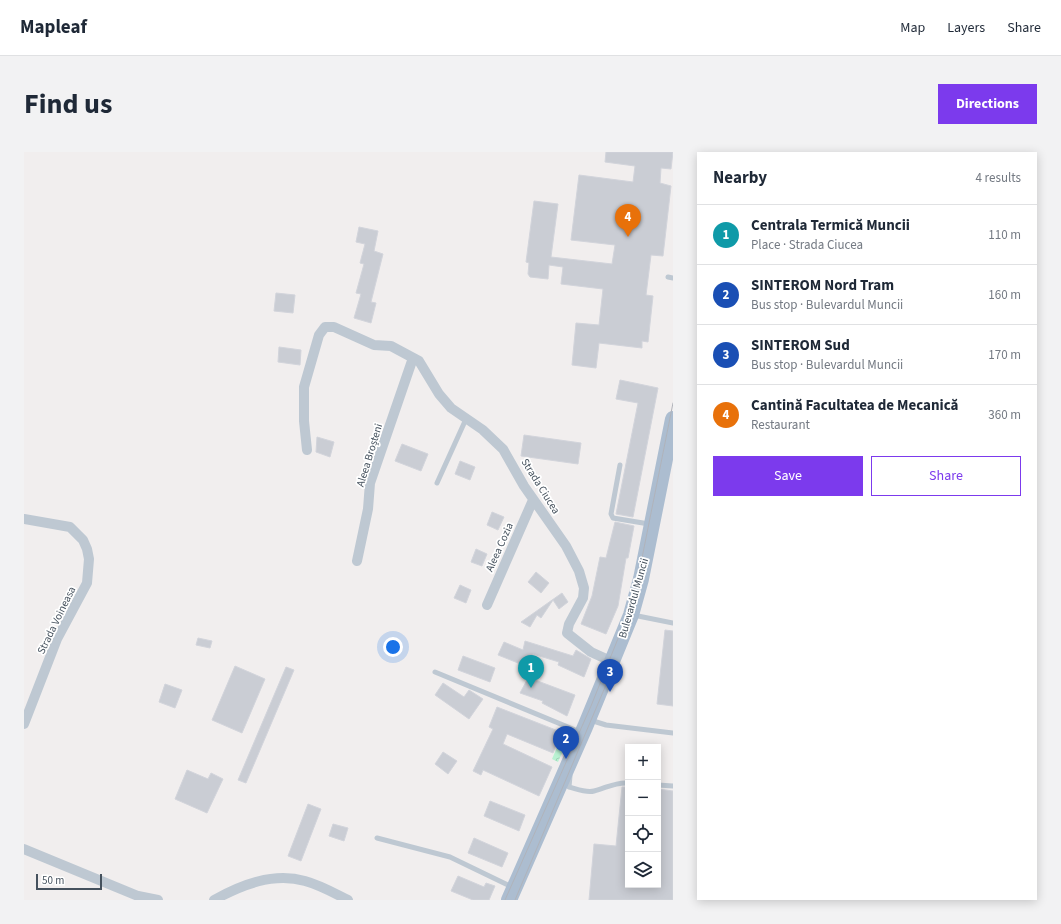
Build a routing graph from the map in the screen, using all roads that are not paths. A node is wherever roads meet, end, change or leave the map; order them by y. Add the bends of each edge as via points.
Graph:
1 (413, 358) junction
2 (466, 418) junction
3 (673, 419) edge
4 (307, 450) dead end
5 (620, 465) dead end
6 (437, 483) dead end
7 (534, 500) junction
8 (24, 519) edge
9 (652, 525) junction
10 (357, 561) dead end
11 (487, 604) dead end
12 (631, 614) junction
13 (673, 623) edge
14 (612, 662) junction
15 (435, 672) dead end
16 (24, 724) edge
17 (586, 724) junction
18 (673, 733) edge
19 (568, 766) junction
20 (625, 783) edge
21 (661, 785) edge
22 (673, 786) edge
23 (377, 838) dead end
24 (24, 849) edge
25 (512, 894) edge
26 (158, 900) edge
27 (214, 900) edge
28 (348, 900) edge

1 - 2 street, Strada Ciucea via 423,365 444,401
1 - 4 street, Strada Ciucea via 391,346 374,345 334,326 324,327 309,365 304,386
1 - 10 street, Aleea Broșteni via 370,483 368,509
2 - 6 lane
2 - 7 street, Strada Ciucea via 503,449
3 - 9 main road, Bulevardul Muncii
5 - 9 lane via 610,514 613,518
7 - 11 street, Aleea Cozia
7 - 14 street, Strada Ciucea via 566,546 583,584 581,604 569,624 567,633 591,652
8 - 16 street, Strada Voineasa via 70,528 83,540 89,560 86,583 57,639
9 - 12 main road, Bulevardul Muncii
12 - 13 lane
12 - 14 main road, Bulevardul Muncii
14 - 17 main road, Bulevardul Muncii
15 - 17 lane
17 - 18 lane
17 - 19 main road, Bulevardul Muncii
19 - 20 lane via 571,767 569,787 594,791
19 - 25 main road, Bulevardul Muncii
21 - 22 lane
23 - 25 lane via 450,857
24 - 26 street via 138,896
27 - 28 street via 245,884 283,879 306,881

